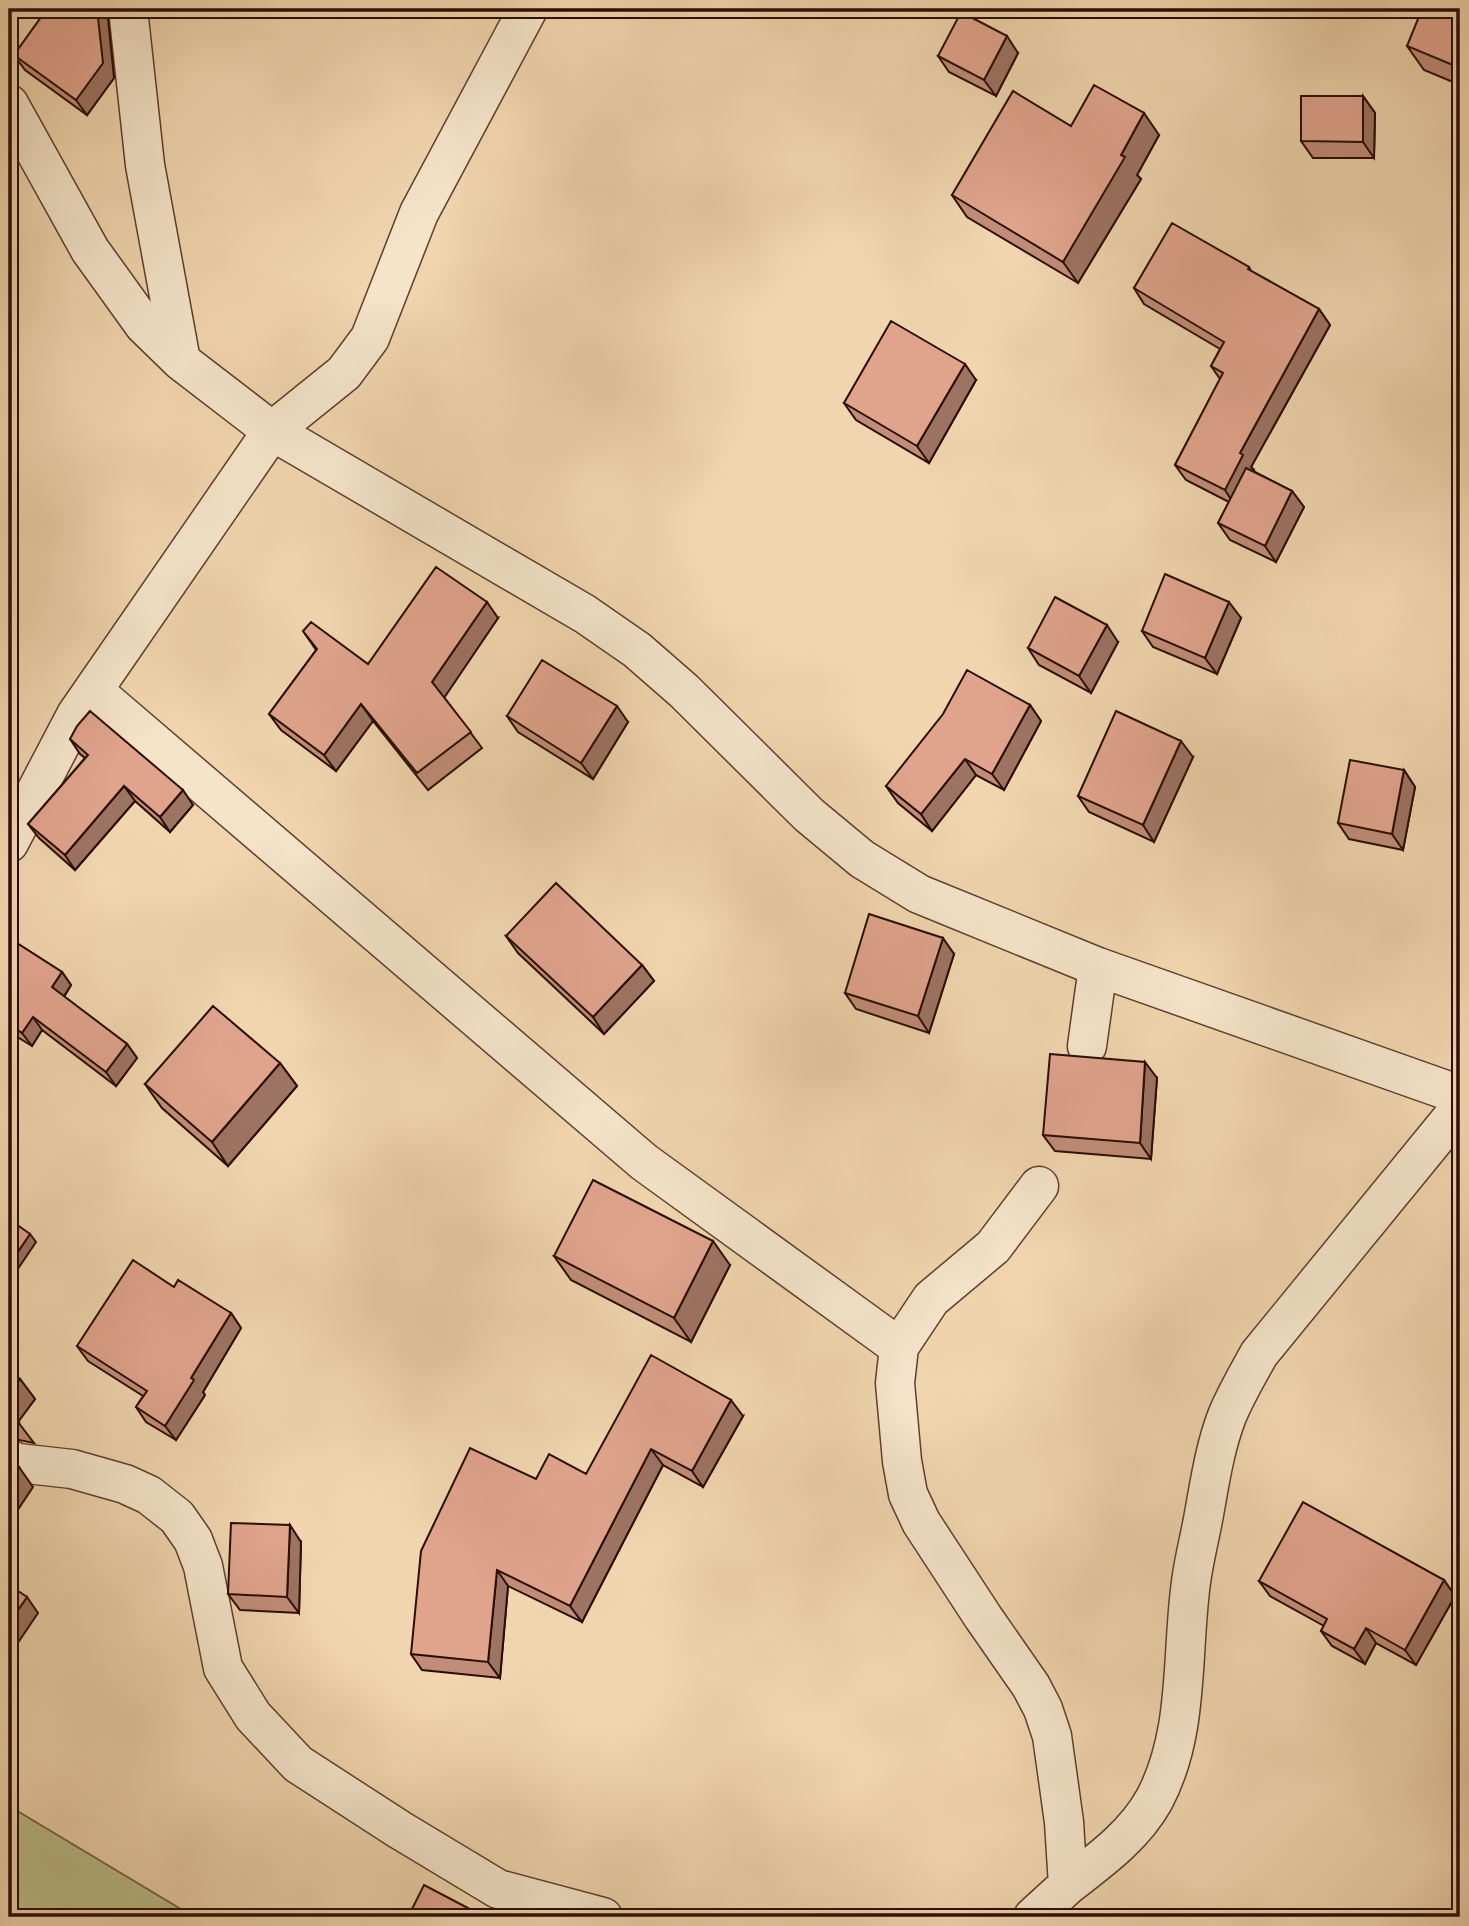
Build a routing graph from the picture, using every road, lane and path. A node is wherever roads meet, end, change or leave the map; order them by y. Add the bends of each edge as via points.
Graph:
1 (128, 9) edge
2 (528, 9) edge
3 (9, 104) edge
4 (181, 361) junction
5 (272, 431) junction
6 (94, 691) junction
7 (9, 843) edge
8 (1098, 967) junction
9 (1087, 1046) dead end
10 (1460, 1095) edge
11 (1460, 1108) edge
12 (1038, 1186) dead end
13 (899, 1347) junction
14 (9, 1460) edge
15 (1068, 1885) junction
16 (603, 1917) edge
17 (1034, 1917) edge

1 - 4 street via 143,155
2 - 5 street via 419,213 370,338 344,373
3 - 4 street via 90,250 144,325
4 - 5 street
5 - 6 street
5 - 8 street via 585,614 636,650 809,815 862,859 919,894
6 - 7 street via 76,715
6 - 13 street via 644,1162
8 - 9 street
8 - 10 street
11 - 15 street via 1268,1344 1242,1385 1216,1451 1191,1581 1175,1752 1157,1794 1136,1826
12 - 13 street via 993,1247 931,1299
13 - 15 street via 895,1383 908,1494 921,1522 1043,1709 1052,1735
14 - 16 street via 72,1469 125,1484 149,1495 177,1517 203,1566 223,1668 253,1716 298,1764 490,1885
15 - 17 street

